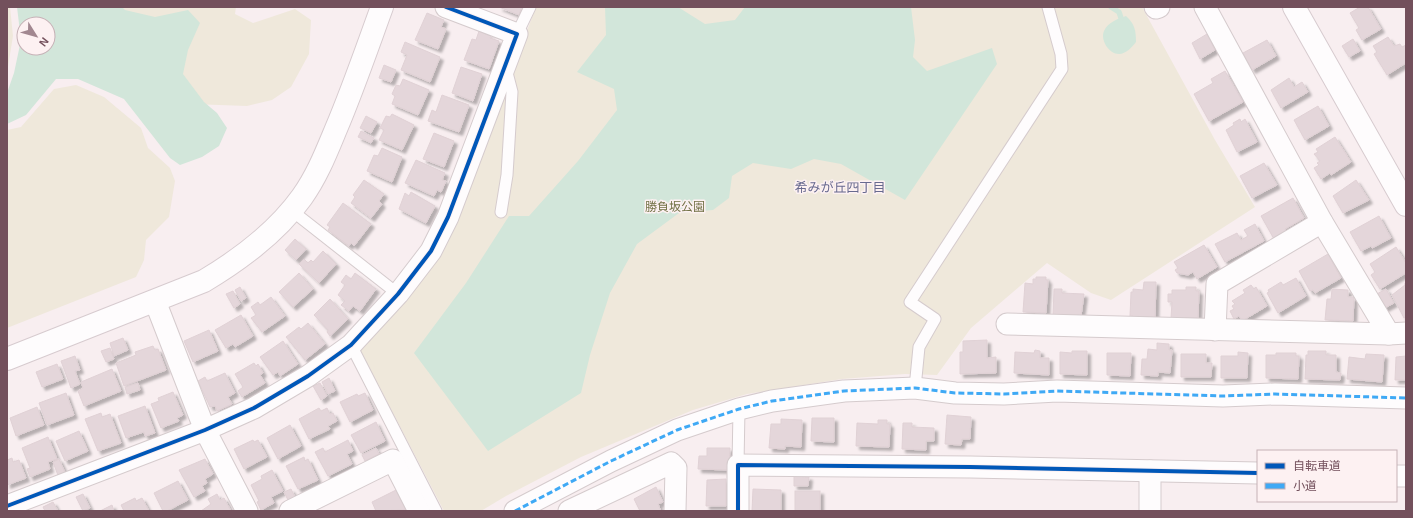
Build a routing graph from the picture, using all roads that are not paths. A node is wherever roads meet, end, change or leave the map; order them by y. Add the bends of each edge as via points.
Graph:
1 (382, 7) edge
2 (446, 7) edge
3 (530, 7) edge
4 (1048, 7) edge
5 (1155, 7) edge
6 (1159, 7) edge
7 (1206, 7) edge
8 (1294, 7) edge
9 (517, 34) junction
10 (505, 65) junction
11 (1406, 205) edge
12 (291, 210) junction
13 (501, 212) dead end
14 (1322, 222) junction
15 (398, 294) junction
16 (155, 301) junction
17 (1006, 324) dead end
18 (1215, 330) junction
19 (1398, 334) edge
20 (350, 345) junction
21 (7, 359) edge
22 (915, 388) junction
23 (1406, 398) edge
24 (739, 409) junction
25 (205, 430) junction
26 (738, 465) junction
27 (1150, 471) junction
28 (1257, 473) edge
29 (7, 506) edge
30 (247, 511) edge
31 (290, 511) edge
32 (419, 511) edge
33 (436, 511) edge
34 (515, 511) edge
35 (569, 511) edge
36 (675, 511) edge
37 (738, 511) edge
38 (1150, 511) edge

1 - 12 street via 319,170
2 - 9 street
3 - 9 lane
4 - 22 lane via 1061,54 1062,69 910,302 935,319 919,347
5 - 6 street
7 - 14 street
8 - 11 street
9 - 10 street
10 - 13 lane via 512,92
10 - 15 street via 448,217 432,251
12 - 15 lane
12 - 16 street via 274,229 233,264 204,281
14 - 18 street via 1217,284
14 - 19 street
15 - 20 street
16 - 21 street
16 - 25 street
17 - 18 street
18 - 19 street
20 - 25 street via 308,376 254,408
20 - 33 lane
22 - 23 street via 955,393 1004,394 1057,391
22 - 24 street via 844,391 772,401
24 - 26 lane
24 - 34 street via 657,439
25 - 29 street
25 - 30 street
26 - 27 street
26 - 37 street
27 - 28 street
27 - 38 street
31 - 32 street via 393,460
35 - 36 street via 671,463 676,468

